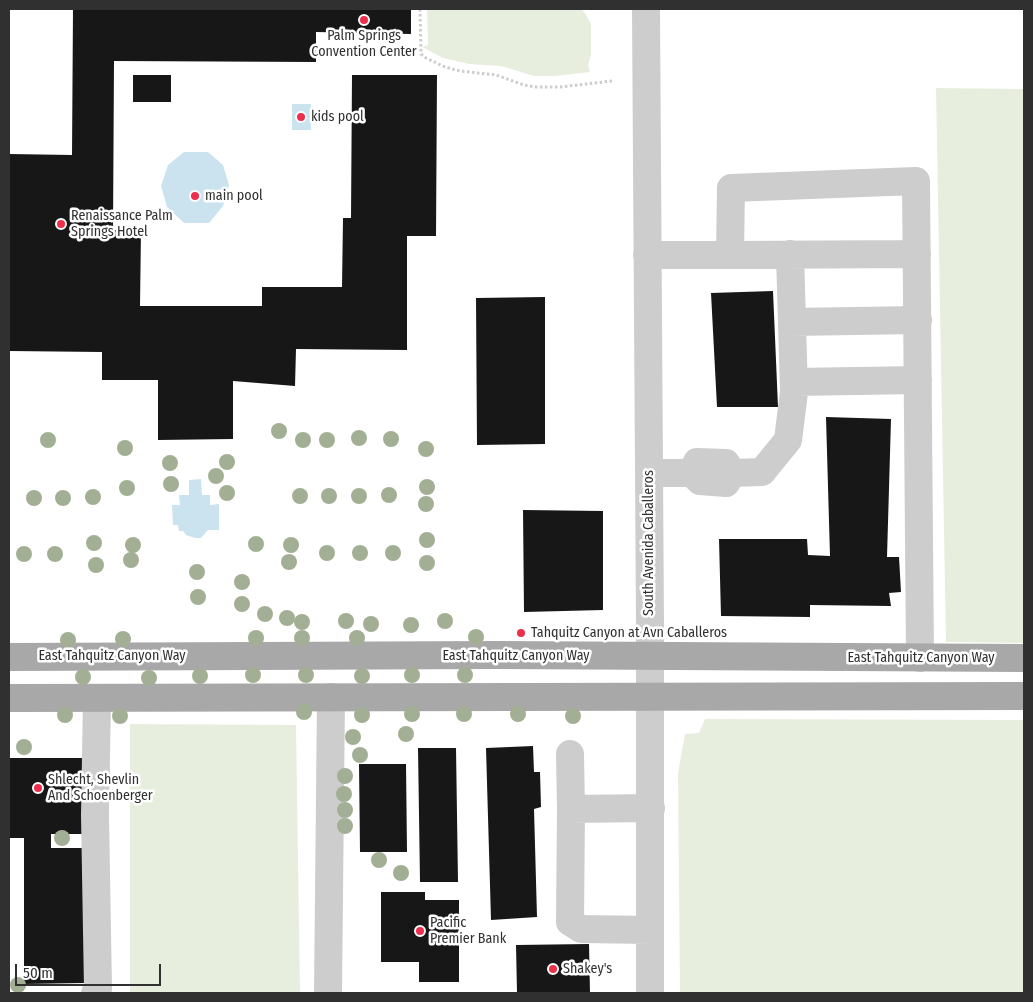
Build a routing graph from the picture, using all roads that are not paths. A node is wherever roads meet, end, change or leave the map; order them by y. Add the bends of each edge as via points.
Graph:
1 (646, 9) edge
2 (730, 254) junction
3 (790, 254) junction
4 (917, 254) junction
5 (647, 255) junction
6 (918, 320) junction
7 (792, 322) junction
8 (918, 380) junction
9 (794, 382) junction
10 (649, 472) junction
11 (650, 656) junction
12 (9, 657) edge
13 (920, 658) junction
14 (1024, 658) edge
15 (650, 696) junction
16 (1024, 696) edge
17 (330, 697) junction
18 (9, 698) edge
19 (97, 698) junction
20 (570, 754) dead end
21 (651, 808) junction
22 (571, 809) junction
23 (650, 930) junction
24 (95, 993) edge
25 (328, 993) edge
26 (650, 993) edge

1 - 5 street, South Avenida Caballeros
2 - 3 street
2 - 4 street via 731,188 916,181
2 - 5 street
3 - 4 street
3 - 7 street
4 - 6 street
5 - 10 street, South Avenida Caballeros
6 - 7 street
6 - 8 street
7 - 9 street
8 - 9 street
8 - 13 street
9 - 10 street via 788,440 762,472 732,473 726,483 700,481 692,473
10 - 11 street, South Avenida Caballeros
11 - 12 main road, East Tahquitz Canyon Way via 199,648
11 - 13 main road, East Tahquitz Canyon Way
11 - 15 street, South Avenida Caballeros
13 - 14 main road, East Tahquitz Canyon Way
15 - 16 main road
15 - 17 main road
15 - 21 street, South Avenida Caballeros
17 - 19 main road
17 - 25 street
18 - 19 main road
19 - 24 street via 98,989
20 - 22 street
21 - 22 street
21 - 23 street, South Avenida Caballeros
22 - 23 street via 570,922 581,929
23 - 26 street, South Avenida Caballeros

